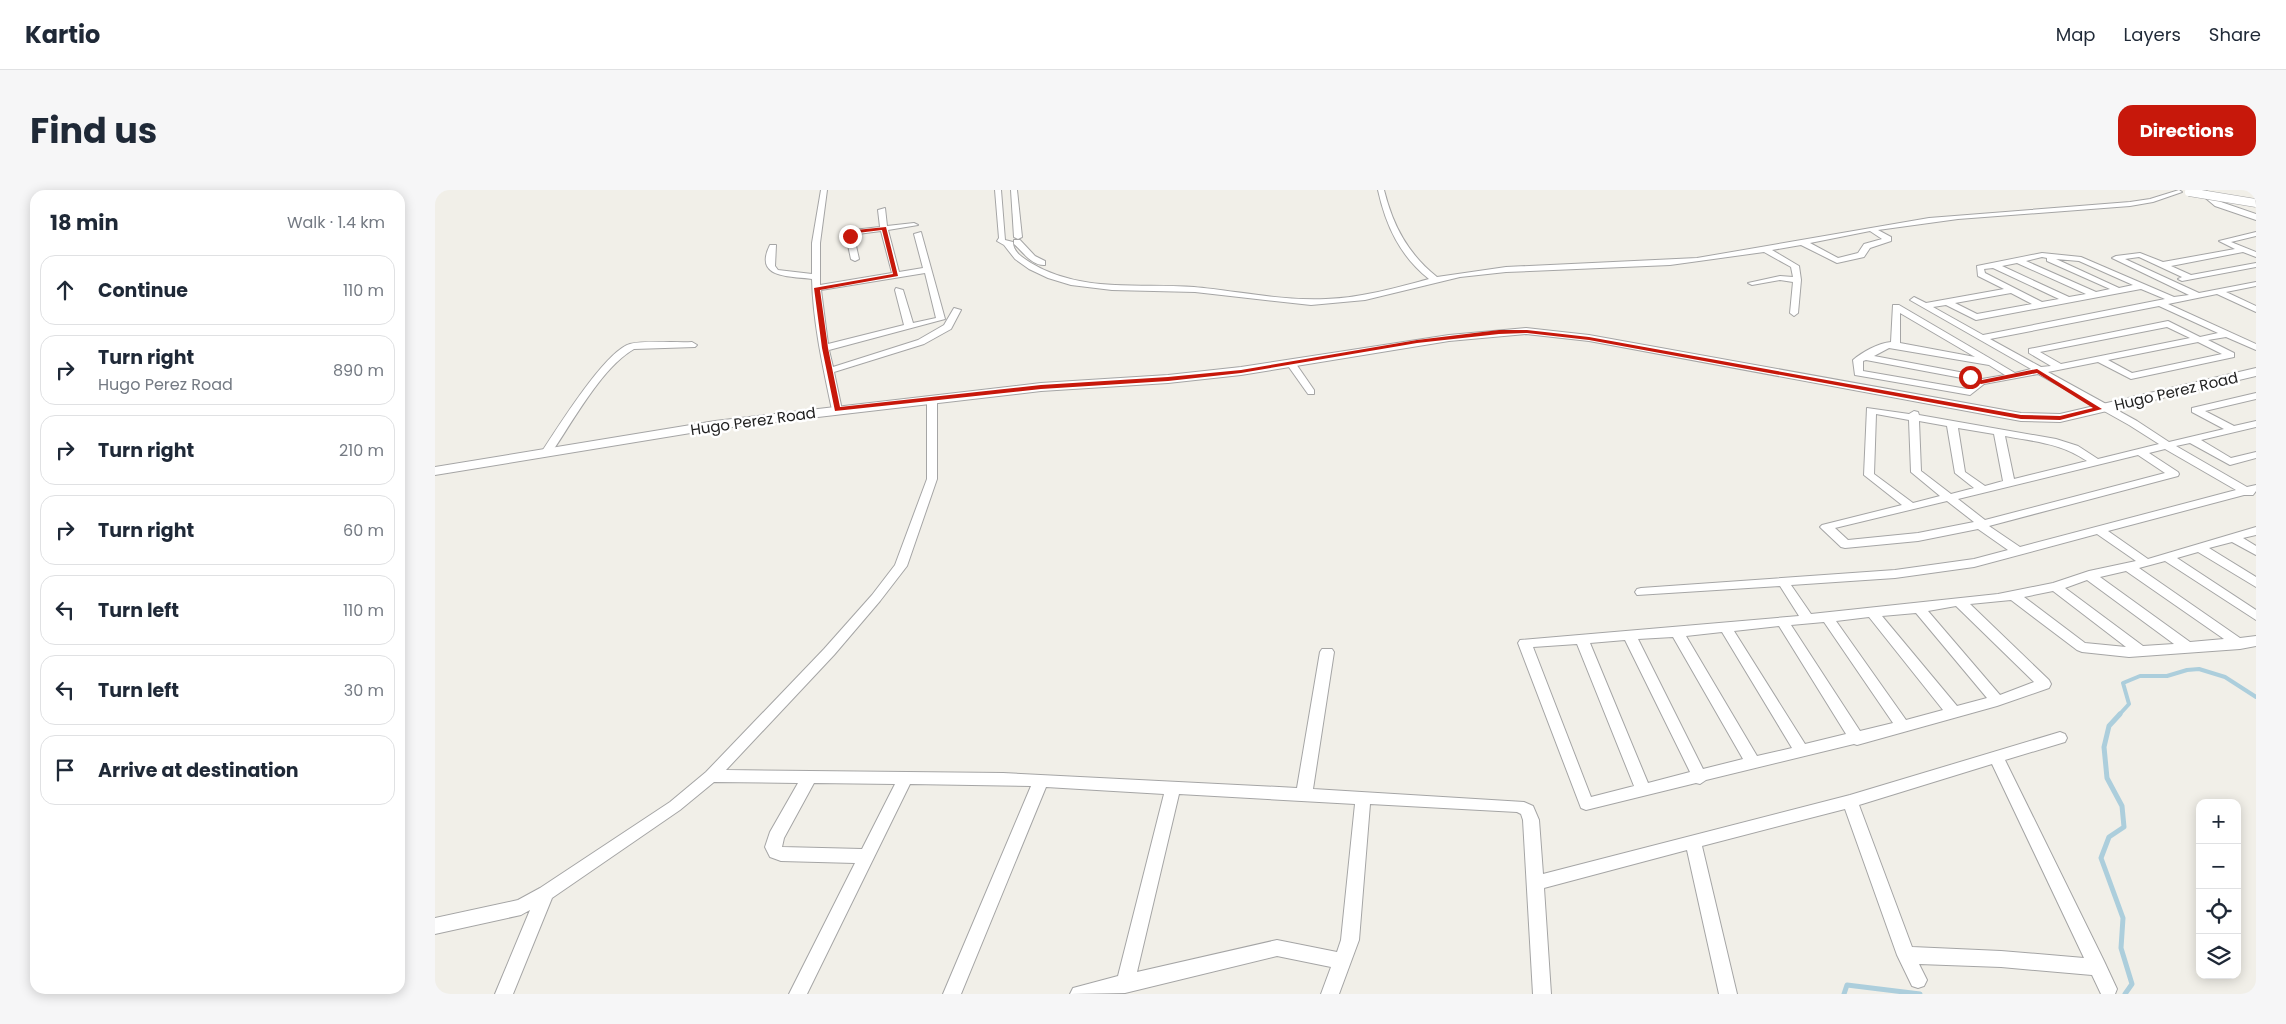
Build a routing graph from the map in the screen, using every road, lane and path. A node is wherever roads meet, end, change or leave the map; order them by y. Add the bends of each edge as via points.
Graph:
1 (824, 190) edge
2 (998, 190) edge
3 (1014, 190) edge
4 (1381, 190) edge
5 (2200, 190) edge
6 (2179, 192) junction
7 (2256, 204) edge
8 (882, 210) dead end
9 (2256, 218) edge
10 (914, 225) dead end
11 (884, 228) junction
12 (1873, 229) junction
13 (918, 234) dead end
14 (2256, 234) edge
15 (2242, 237) junction
16 (1011, 240) junction
17 (2256, 242) edge
18 (1804, 243) junction
19 (773, 247) dead end
20 (1766, 250) junction
21 (2242, 250) junction
22 (2042, 255) junction
23 (2256, 255) edge
24 (855, 259) dead end
25 (2018, 260) junction
26 (1994, 264) junction
27 (2162, 265) junction
28 (2256, 265) edge
29 (928, 270) junction
30 (896, 275) junction
31 (817, 277) junction
32 (1431, 277) junction
33 (2189, 277) junction
34 (1797, 280) junction
35 (2166, 282) junction
36 (1752, 283) dead end
37 (2256, 284) edge
38 (2141, 286) junction
39 (817, 288) junction
40 (899, 290) dead end
41 (2013, 290) junction
42 (2118, 290) junction
43 (2217, 292) junction
44 (2093, 294) junction
45 (2197, 296) junction
46 (2066, 299) junction
47 (1914, 300) dead end
48 (2173, 300) junction
49 (1949, 303) junction
50 (2160, 303) junction
51 (2041, 304) junction
52 (1925, 306) junction
53 (2256, 309) edge
54 (957, 310) dead end
55 (1794, 314) dead end
56 (909, 326) junction
57 (1933, 328) junction
58 (2227, 334) junction
59 (1980, 338) junction
60 (2199, 339) junction
61 (692, 345) dead end
62 (1895, 346) junction
63 (2256, 347) edge
64 (825, 348) junction
65 (1933, 352) junction
66 (1862, 356) junction
67 (2100, 359) junction
68 (1291, 363) junction
69 (1991, 363) junction
70 (2060, 367) junction
71 (829, 371) junction
72 (2037, 371) junction
73 (2256, 372) edge
74 (2014, 376) junction
75 (1981, 382) junction
76 (1311, 392) dead end
77 (2256, 396) edge
78 (932, 399) junction
79 (2102, 408) junction
80 (837, 410) junction
81 (1914, 415) junction
82 (1952, 424) junction
83 (2256, 424) edge
84 (2233, 429) junction
85 (1999, 433) junction
86 (2191, 439) junction
87 (2167, 445) junction
88 (2140, 452) junction
89 (546, 453) junction
90 (2256, 455) edge
91 (2096, 462) junction
92 (435, 472) edge
93 (2009, 483) junction
94 (1983, 489) junction
95 (2253, 492) edge
96 (1949, 498) junction
97 (1911, 507) junction
98 (1981, 524) junction
99 (2101, 531) junction
100 (2256, 531) edge
101 (2236, 538) junction
102 (2200, 548) junction
103 (2256, 551) edge
104 (2019, 552) junction
105 (2167, 557) junction
106 (2146, 563) junction
107 (2127, 566) junction
108 (2089, 575) junction
109 (1783, 582) junction
110 (2256, 583) edge
111 (2055, 587) junction
112 (1641, 592) dead end
113 (2014, 596) junction
114 (1959, 601) junction
115 (1919, 608) junction
116 (1873, 613) junction
117 (2256, 616) edge
118 (1828, 618) junction
119 (1808, 620) junction
120 (1783, 622) junction
121 (1726, 628) junction
122 (1677, 632) junction
123 (1629, 635) junction
124 (1581, 638) junction
125 (2256, 641) edge
126 (2240, 644) junction
127 (2186, 646) junction
128 (2140, 651) junction
129 (1327, 652) dead end
130 (1997, 701) junction
131 (1953, 712) junction
132 (1903, 726) junction
133 (2060, 738) dead end
134 (1857, 739) junction
135 (1802, 752) junction
136 (1996, 758) junction
137 (1753, 764) junction
138 (711, 776) junction
139 (810, 776) junction
140 (906, 778) junction
141 (1700, 778) junction
142 (1041, 781) junction
143 (1173, 788) junction
144 (1643, 790) junction
145 (1305, 795) junction
146 (1363, 798) junction
147 (1850, 801) junction
148 (1693, 842) junction
149 (865, 856) junction
150 (1535, 883) junction
151 (546, 894) junction
152 (435, 926) edge
153 (1906, 955) junction
154 (1343, 960) junction
155 (2098, 967) junction
156 (1918, 980) dead end
157 (1125, 984) junction
158 (2108, 989) dead end
159 (504, 994) edge
160 (798, 994) edge
161 (952, 994) edge
162 (1079, 994) edge
163 (1330, 994) edge
164 (1542, 994) edge
165 (1728, 994) edge

1 - 31 street via 816,243
2 - 16 street
3 - 16 street
4 - 32 street via 1399,243
5 - 9 street via 2207,198
6 - 7 street, bridge
6 - 12 street via 2130,204 1985,214
6 - 32 street via 2159,192 2127,200 1922,216 1662,259 1492,266
8 - 11 street
10 - 11 street
11 - 24 street via 856,232 850,236
11 - 30 street
12 - 18 street
12 - 18 street via 1888,239 1867,246 1861,255 1837,261
13 - 29 street
14 - 15 street
15 - 17 street
15 - 21 street via 2223,241
16 - 32 street via 1012,252 1043,273 1102,287 1184,289 1290,302 1358,299
18 - 20 street
19 - 31 street via 771,267 777,272
20 - 32 street via 1665,263
20 - 34 street via 1795,266
21 - 23 street
21 - 27 street
22 - 25 street
22 - 38 street via 2081,259
22 - 42 street
25 - 26 street
25 - 44 street
26 - 41 street via 1980,268 1981,274
26 - 46 street
27 - 33 street
27 - 35 street via 2140,255 2116,258
28 - 33 street
29 - 30 street
29 - 56 street via 941,319
30 - 39 street
31 - 39 street
33 - 35 street
34 - 36 street via 1779,278
34 - 55 street
35 - 45 street
37 - 43 street
38 - 42 street
38 - 48 street
39 - 64 street
40 - 56 street
41 - 49 street
41 - 51 street
42 - 44 street
43 - 45 street
43 - 53 street
44 - 46 street
45 - 48 street
46 - 51 street
47 - 52 street
48 - 50 street
49 - 51 street via 1976,317
49 - 52 street
50 - 58 street
50 - 59 street
52 - 59 street
54 - 71 street via 948,327 921,342
56 - 64 street
57 - 62 street via 1896,307
57 - 65 street
57 - 69 street
58 - 60 street
58 - 63 street
59 - 72 street
60 - 67 street
60 - 67 street via 2231,355 2131,376
60 - 70 street via 2168,324 2032,350
61 - 89 street via 625,348 610,363
62 - 65 street
62 - 66 street via 1887,345
64 - 71 street
65 - 69 street
66 - 75 street via 1970,377
66 - 75 street via 1858,360 1857,374 1970,392
67 - 70 street
68 - 76 street
68 - 78 street, Hugo Perez Road via 1177,378 1041,387
68 - 79 street, Hugo Perez Road via 1425,340 1499,332 1542,332 2021,417 2060,418
69 - 74 street
70 - 72 street
71 - 80 street
72 - 74 street
72 - 79 street
73 - 79 street, Hugo Perez Road
74 - 75 street
77 - 84 street via 2196,410
78 - 80 street, Hugo Perez Road
78 - 138 street via 932,479 901,566 829,652
79 - 87 street
80 - 89 street, Hugo Perez Road via 715,425
81 - 82 street
81 - 96 street via 1916,472
81 - 97 street via 1871,410 1869,476
82 - 85 street
82 - 94 street via 1960,473
83 - 84 street
84 - 86 street
85 - 91 street via 2064,444
85 - 93 street
86 - 87 street
86 - 90 street via 2230,462
87 - 88 street
87 - 95 street
88 - 91 street
88 - 98 street via 2175,474
89 - 92 street, Hugo Perez Road
91 - 93 street
93 - 94 street
94 - 96 street
95 - 99 street
96 - 97 street
96 - 98 street
97 - 98 street via 1826,527 1845,544 1918,537
98 - 104 street
99 - 104 street
99 - 106 street
100 - 101 street
101 - 102 street
101 - 103 street
102 - 105 street
102 - 110 street
104 - 109 street via 1974,563 1895,574
105 - 106 street
105 - 117 street
106 - 107 street
107 - 108 street
107 - 126 street
108 - 111 street
108 - 127 street
109 - 112 street
109 - 119 street
111 - 113 street
111 - 128 street
113 - 114 street
113 - 128 street via 2082,647
114 - 115 street
114 - 130 street via 2044,684
115 - 116 street
115 - 130 street
116 - 118 street
116 - 131 street
118 - 119 street
118 - 132 street
119 - 120 street
120 - 121 street
120 - 134 street
121 - 122 street
121 - 135 street
122 - 123 street
122 - 137 street
123 - 124 street
123 - 141 street
124 - 144 street
124 - 144 street via 1525,643 1586,804
125 - 126 street
126 - 127 street
127 - 128 street
129 - 145 street
130 - 131 street
131 - 132 street
132 - 134 street
133 - 136 street
134 - 135 street
135 - 137 street
136 - 147 street
136 - 155 street
137 - 141 street
138 - 139 street
138 - 151 street via 675,806
139 - 140 street
139 - 149 street via 776,837 773,846 776,852
140 - 142 street
140 - 149 street
141 - 144 street
142 - 143 street
142 - 161 street
143 - 145 street
143 - 157 street
145 - 146 street
146 - 150 street via 1519,806 1527,810 1531,820
146 - 154 street via 1351,940
147 - 148 street
147 - 153 street
148 - 150 street
148 - 165 street
149 - 160 street
150 - 164 street
151 - 152 street via 521,907
151 - 159 street
153 - 155 street
153 - 156 street
154 - 157 street via 1277,948
154 - 163 street
155 - 158 street
157 - 162 street

